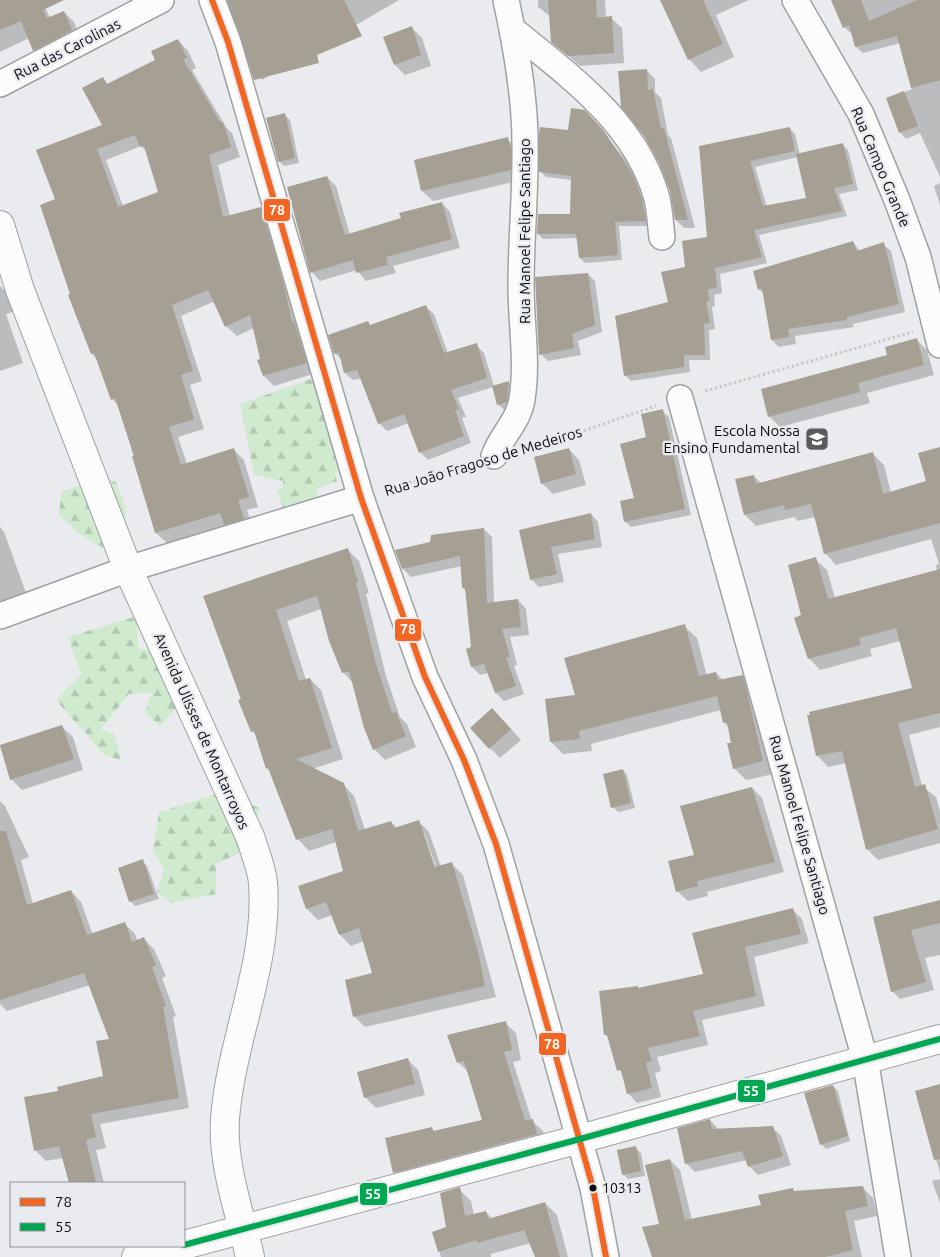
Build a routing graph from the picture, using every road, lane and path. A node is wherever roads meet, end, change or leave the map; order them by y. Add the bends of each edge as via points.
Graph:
1 (161, 0) edge
2 (212, 0) edge
3 (506, 0) edge
4 (795, 0) edge
5 (512, 29) junction
6 (0, 84) edge
7 (0, 225) edge
8 (662, 237) dead end
9 (938, 336) edge
10 (680, 398) junction
11 (494, 456) junction
12 (361, 498) junction
13 (128, 569) junction
14 (0, 616) edge
15 (940, 1039) edge
16 (865, 1060) junction
17 (580, 1139) junction
18 (244, 1231) junction
19 (185, 1246) edge
20 (179, 1247) edge
21 (136, 1257) edge
22 (250, 1257) edge
23 (606, 1257) edge
24 (898, 1257) edge

1 - 6 street, Rua das Carolinas
2 - 12 street via 228,42
3 - 5 street, Rua Manoel Felipe Santiago
4 - 9 street, Rua Campo Grande via 861,114 918,257
5 - 8 street via 582,86 626,137 656,195
5 - 11 street, Rua Manoel Felipe Santiago via 525,140 522,400 518,416 501,437
7 - 13 street, Avenida Ulisses de Montarroyos via 20,290
9 - 10 path, Rua João Fragoso de Medeiros
10 - 11 path, Rua João Fragoso de Medeiros via 517,453
10 - 16 street, Rua Manoel Felipe Santiago
11 - 12 path, Rua João Fragoso de Medeiros
12 - 13 street
12 - 17 street via 425,677 464,760 496,844
13 - 14 street
13 - 18 street, Avenida Ulisses de Montarroyos via 251,839 263,881 264,910 259,952 225,1120 229,1171
15 - 16 street
16 - 17 street
16 - 24 street, Rua Manoel Felipe Santiago
17 - 18 street
17 - 23 street
18 - 19 street
18 - 22 street, Avenida Ulisses de Montarroyos
20 - 21 street

